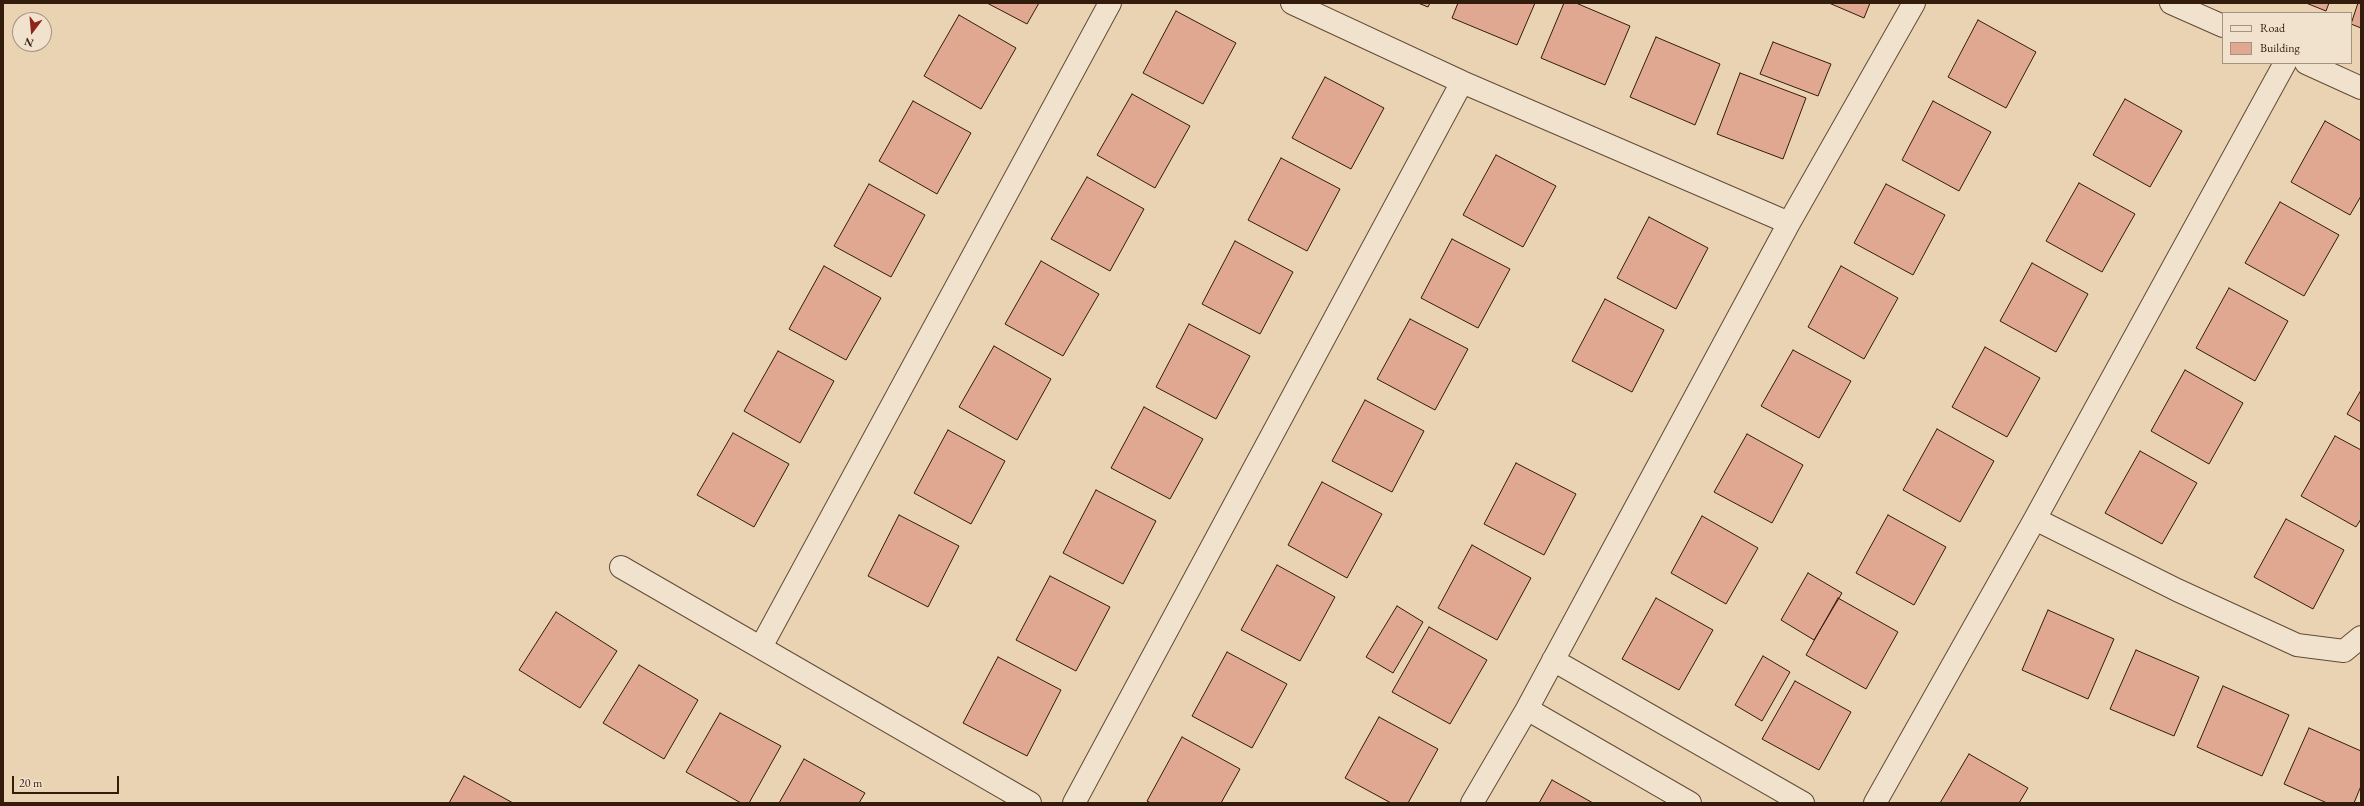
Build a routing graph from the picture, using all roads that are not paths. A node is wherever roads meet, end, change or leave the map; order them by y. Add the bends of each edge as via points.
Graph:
1 (1110, 3) edge
2 (1292, 3) edge
3 (1914, 3) edge
4 (2171, 3) edge
5 (2222, 26) edge
6 (2284, 64) edge
7 (2308, 64) edge
8 (1462, 82) junction
9 (2361, 88) edge
10 (1789, 223) junction
11 (2035, 519) junction
12 (621, 567) dead end
13 (2361, 637) edge
14 (761, 647) junction
15 (1553, 660) junction
16 (1527, 709) junction
17 (1030, 803) edge
18 (1074, 803) edge
19 (1472, 803) edge
20 (1690, 803) edge
21 (1803, 803) edge
22 (1875, 803) edge

1 - 14 street
2 - 8 street
3 - 10 street
4 - 5 street
6 - 11 street
7 - 9 street
8 - 10 street
8 - 18 street
10 - 15 street
11 - 13 street via 2178,590 2297,645 2344,651
11 - 22 street
12 - 14 street
14 - 17 street
15 - 16 street
15 - 21 street
16 - 19 street
16 - 20 street

